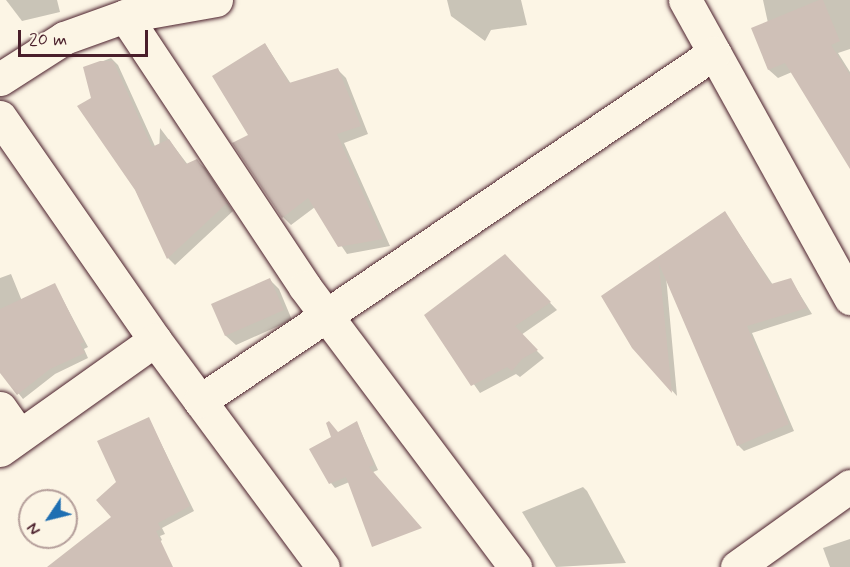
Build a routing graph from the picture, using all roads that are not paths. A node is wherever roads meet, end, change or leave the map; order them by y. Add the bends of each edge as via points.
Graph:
1 (216, 0) edge
2 (685, 0) edge
3 (125, 15) junction
4 (714, 53) junction
5 (0, 79) edge
6 (0, 117) edge
7 (850, 298) edge
8 (325, 314) junction
9 (155, 340) junction
10 (200, 401) junction
11 (0, 408) edge
12 (9, 442) edge
13 (850, 486) edge
14 (323, 567) edge
15 (515, 567) edge
16 (737, 567) edge

1 - 3 street
2 - 4 street
3 - 5 street via 64,38
3 - 8 street
4 - 7 street
4 - 8 street
6 - 9 street
8 - 10 street
8 - 15 street
9 - 10 street
9 - 12 street
10 - 14 street
11 - 12 street
13 - 16 street

